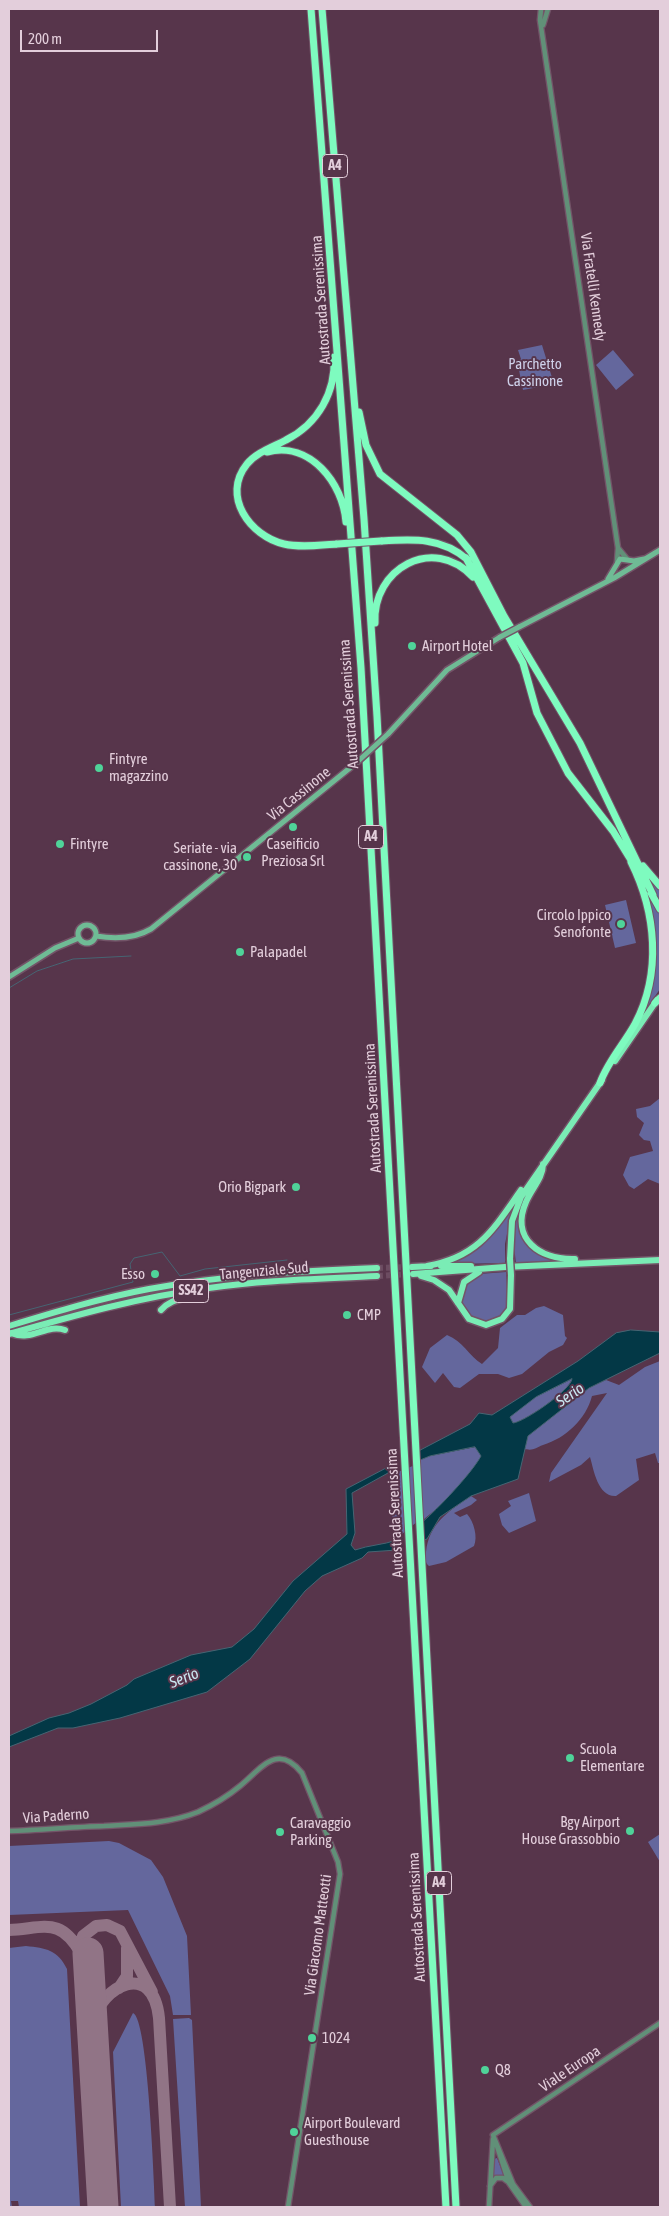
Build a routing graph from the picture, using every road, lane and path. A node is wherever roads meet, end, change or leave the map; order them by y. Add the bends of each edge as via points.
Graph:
1 (311, 9) edge
2 (322, 9) edge
3 (541, 9) edge
4 (548, 9) edge
5 (543, 29) junction
6 (329, 229) junction
7 (348, 322) junction
8 (259, 454) junction
9 (618, 548) junction
10 (660, 550) edge
11 (627, 559) junction
12 (645, 559) junction
13 (617, 562) junction
14 (626, 570) junction
15 (608, 580) junction
16 (487, 590) junction
17 (361, 668) junction
18 (377, 716) junction
19 (626, 840) junction
20 (628, 855) junction
21 (660, 886) edge
22 (653, 895) junction
23 (660, 909) edge
24 (96, 936) junction
25 (79, 938) junction
26 (9, 977) edge
27 (658, 999) edge
28 (600, 1082) junction
29 (543, 1164) junction
30 (660, 1260) edge
31 (613, 1262) junction
32 (426, 1266) junction
33 (505, 1267) junction
34 (377, 1268) tunnel mouth
35 (412, 1270) junction
36 (377, 1276) tunnel mouth
37 (208, 1288) junction
38 (458, 1303) junction
39 (161, 1310) dead end
40 (9, 1326) edge
41 (65, 1330) dead end
42 (10, 1334) edge
43 (105, 1826) joint
44 (9, 1832) edge
45 (660, 2023) edge
46 (494, 2134) junction
47 (509, 2183) junction
48 (490, 2187) junction
49 (288, 2207) edge
50 (446, 2207) edge
51 (456, 2207) edge
52 (489, 2207) edge
53 (528, 2207) edge

1 - 6 highway, Autostrada Serenissima / A4
2 - 7 highway, Autostrada Serenissima / A4
3 - 5 street, Via Fratelli Kennedy
4 - 5 street, Via Fratelli Kennedy
5 - 9 street, Via Fratelli Kennedy
6 - 8 highway via 327,251 334,374 329,395 304,429
6 - 17 highway, Autostrada Serenissima / A4
7 - 16 highway via 362,430 370,456 380,474 393,486 434,515 464,542 476,560
7 - 18 highway, Autostrada Serenissima / A4
8 - 16 highway, bridge via 243,470 238,486 238,504 250,525 270,540 286,545 434,541 466,558
8 - 17 highway via 287,450 306,456 325,472 339,492 346,518
9 - 11 street
9 - 13 street, Via Fratelli Kennedy
10 - 12 main road, Via Cassinone
11 - 12 main road, Via Cassinone
11 - 13 main road, Via Cassinone via 621,558
11 - 14 main road via 630,564
12 - 14 main road, Via Cassinone
13 - 14 main road via 619,569
13 - 15 main road
14 - 15 main road, Via Cassinone
15 - 24 main road, Via Cassinone, bridge via 500,637 447,670 388,734 356,763 151,929 126,937
16 - 18 highway via 463,568 443,559 423,558 410,562 391,575 378,595 375,616 380,704
16 - 19 highway via 580,743
16 - 20 highway via 523,663 537,713 568,773
17 - 50 highway, Autostrada Serenissima / A4
18 - 51 highway, Autostrada Serenissima / A4
19 - 21 highway via 650,877
19 - 22 highway
20 - 22 highway
20 - 28 highway via 642,886 650,916 653,940 651,972 639,1015
22 - 23 highway
24 - 25 main road, Via Cassinone via 89,943
24 - 25 main road, Via Cassinone via 94,928 86,925 80,930
25 - 26 main road, Via Cassinone via 55,948
27 - 28 highway
28 - 29 highway
29 - 31 highway via 543,1173 522,1212 523,1229 530,1244 555,1258
29 - 32 highway via 536,1168 480,1244 455,1260
29 - 38 highway, bridge via 516,1210 510,1232 510,1309 497,1322 486,1325 473,1322
30 - 31 highway
31 - 33 highway
32 - 33 highway
32 - 35 highway
33 - 35 highway
33 - 38 highway via 469,1277 460,1291
34 - 40 highway, Tangenziale Sud / SS42 via 184,1283 109,1298
35 - 38 highway via 441,1283
36 - 37 highway, Tangenziale Sud / SS42 via 256,1282
37 - 39 highway via 193,1297 171,1301
37 - 42 highway, Tangenziale Sud / SS42 via 101,1307
41 - 42 highway via 54,1328 24,1337
43 - 44 street, Via Paderno
43 - 49 street, Via Giacomo Matteotti via 158,1822 199,1811 230,1794 261,1765 271,1760 292,1763 302,1773 340,1874
45 - 46 street, Viale Europa
46 - 47 street
46 - 48 street
46 - 53 street via 513,2184
47 - 48 street via 500,2177
47 - 53 street
48 - 52 street

